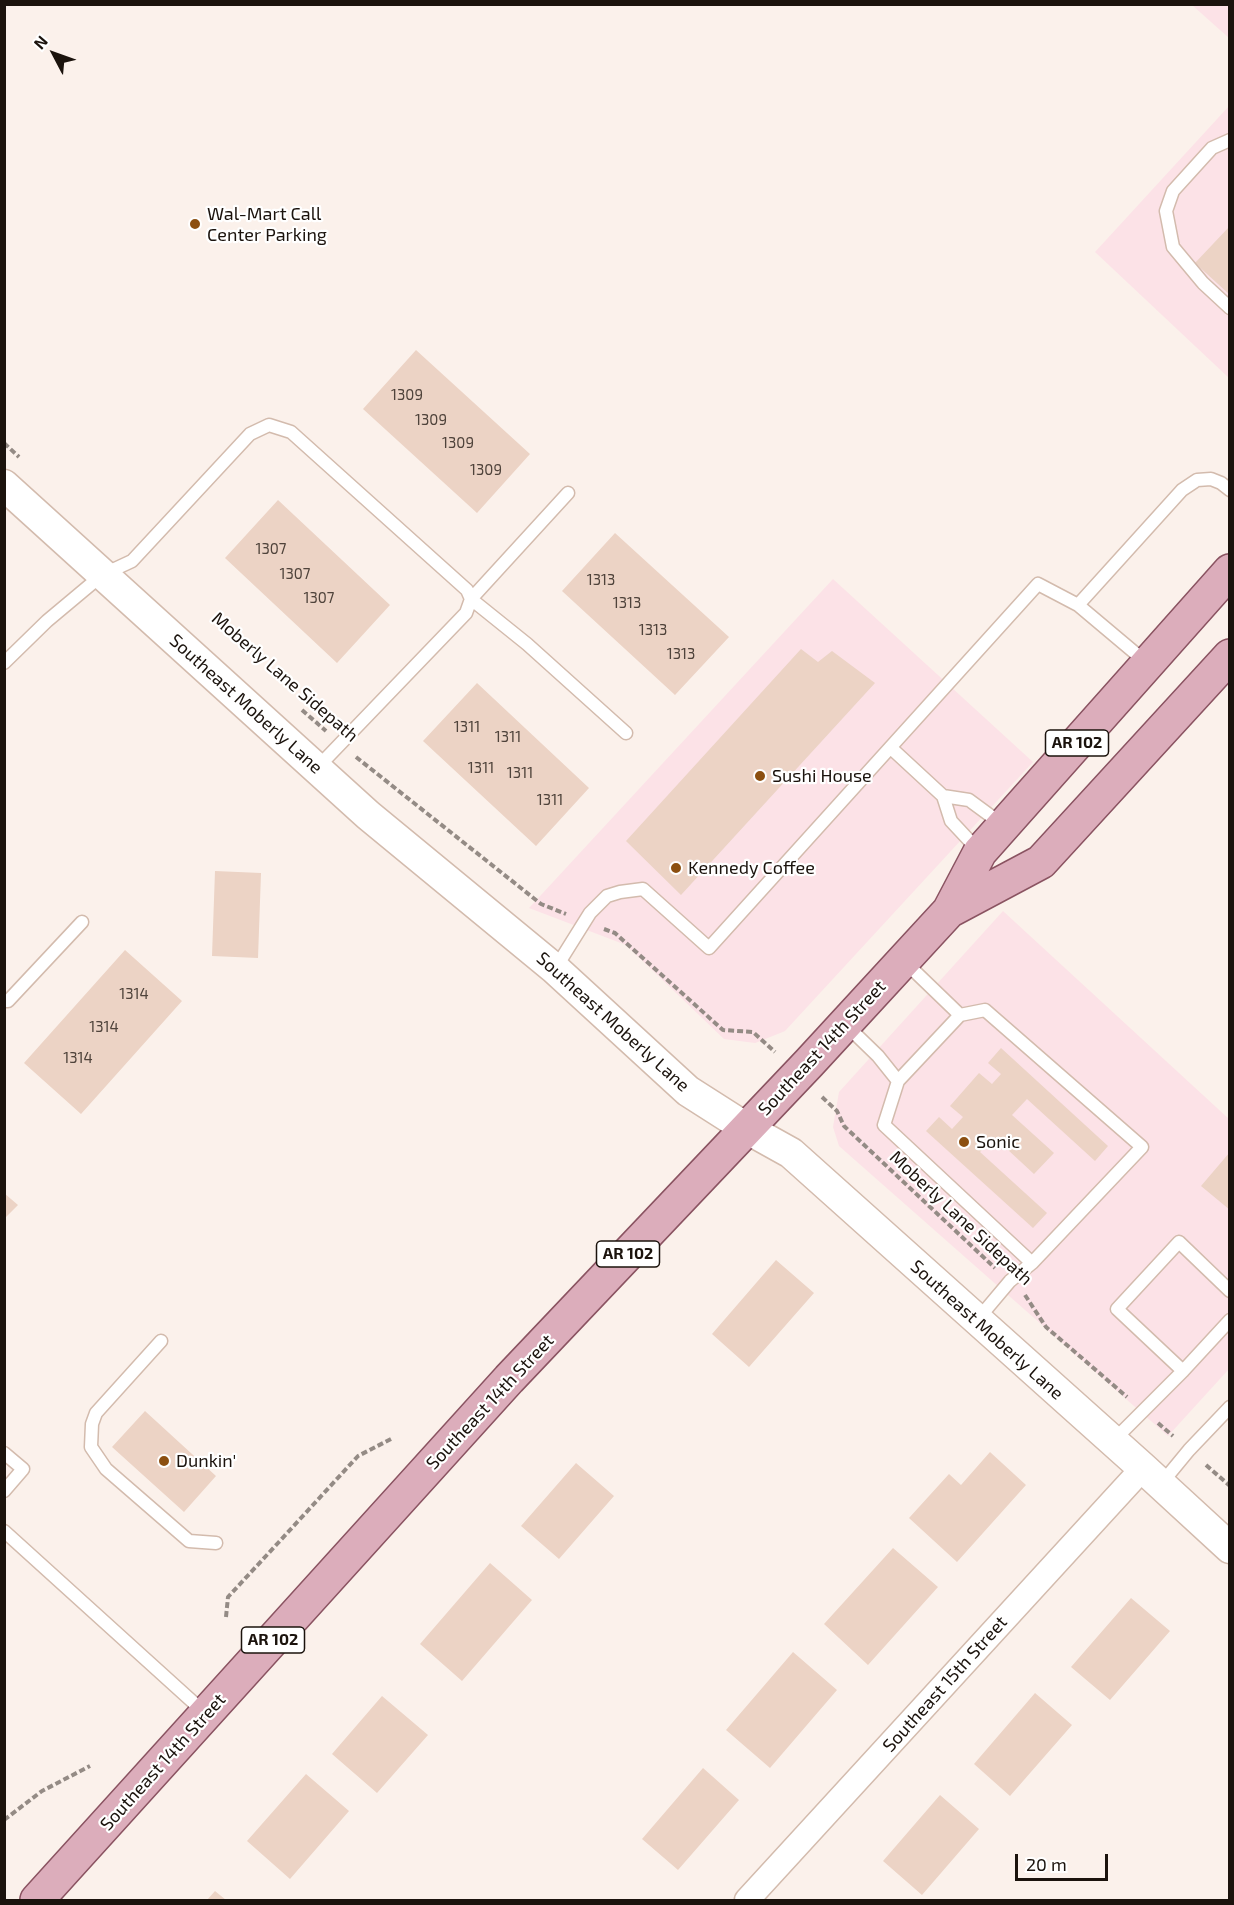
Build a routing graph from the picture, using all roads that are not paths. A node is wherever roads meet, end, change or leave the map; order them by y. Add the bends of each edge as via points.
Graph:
1 (1230, 140) edge
2 (1230, 308) edge
3 (4, 485) edge
4 (1230, 490) edge
5 (568, 493) dead end
6 (1230, 571) edge
7 (102, 574) junction
8 (471, 599) junction
9 (1078, 605) junction
10 (1230, 656) edge
11 (4, 663) edge
12 (1148, 663) junction
13 (626, 733) dead end
14 (891, 748) junction
15 (316, 769) junction
16 (943, 796) junction
17 (1004, 826) junction
18 (980, 852) junction
19 (950, 911) junction
20 (82, 922) dead end
21 (903, 961) junction
22 (555, 969) junction
23 (4, 1001) edge
24 (960, 1015) junction
25 (845, 1024) junction
26 (897, 1081) junction
27 (746, 1128) junction
28 (1032, 1263) junction
29 (1230, 1291) edge
30 (978, 1320) junction
31 (1230, 1320) edge
32 (161, 1341) dead end
33 (1183, 1371) junction
34 (1230, 1407) edge
35 (1112, 1442) junction
36 (4, 1453) edge
37 (1152, 1476) junction
38 (4, 1491) edge
39 (4, 1531) edge
40 (216, 1544) dead end
41 (1230, 1548) edge
42 (206, 1714) junction
43 (37, 1900) edge
44 (747, 1900) edge

1 - 2 lane via 1212,148 1173,191 1166,211 1173,247
3 - 7 street, Southeast Moberly Lane
4 - 9 lane via 1211,479 1197,480 1182,490
5 - 8 lane
6 - 12 main road, Southeast 14th Street / AR 102
7 - 8 lane via 132,561 250,434 269,426 291,432 467,590
7 - 11 lane
7 - 15 street, Southeast Moberly Lane
8 - 13 lane
8 - 15 lane via 466,613
9 - 12 lane
9 - 14 lane via 1038,584
10 - 19 main road, Southeast 14th Street / AR 102 via 1041,862
12 - 17 main road, Southeast 14th Street / AR 102
14 - 16 lane
14 - 22 lane via 709,948 643,889 620,892 607,896 590,913
15 - 22 street, Southeast Moberly Lane
16 - 17 lane via 969,800
16 - 18 lane via 951,821
17 - 18 main road, Southeast 14th Street / AR 102
18 - 19 main road, Southeast 14th Street / AR 102
19 - 21 main road, Southeast 14th Street / AR 102
20 - 23 lane
21 - 24 lane
21 - 25 main road, Southeast 14th Street / AR 102
22 - 27 street, Southeast Moberly Lane via 675,1080
24 - 26 lane
24 - 28 lane via 985,1010 1142,1147
25 - 26 lane
25 - 27 main road, Southeast 14th Street / AR 102
26 - 28 lane via 884,1125
27 - 30 street, Southeast Moberly Lane via 791,1153
27 - 42 main road, Southeast 14th Street / AR 102 via 509,1380
28 - 30 lane via 1010,1281
29 - 33 lane via 1179,1242 1117,1309
30 - 35 street, Southeast Moberly Lane
31 - 33 lane
32 - 40 lane via 96,1413 91,1447 106,1469 189,1542
33 - 35 lane
34 - 37 lane via 1189,1450
35 - 37 street, Southeast Moberly Lane
36 - 38 lane via 23,1469
37 - 41 street, Southeast Moberly Lane
37 - 44 street, Southeast 15th Street
39 - 42 lane
42 - 43 main road, Southeast 14th Street / AR 102

